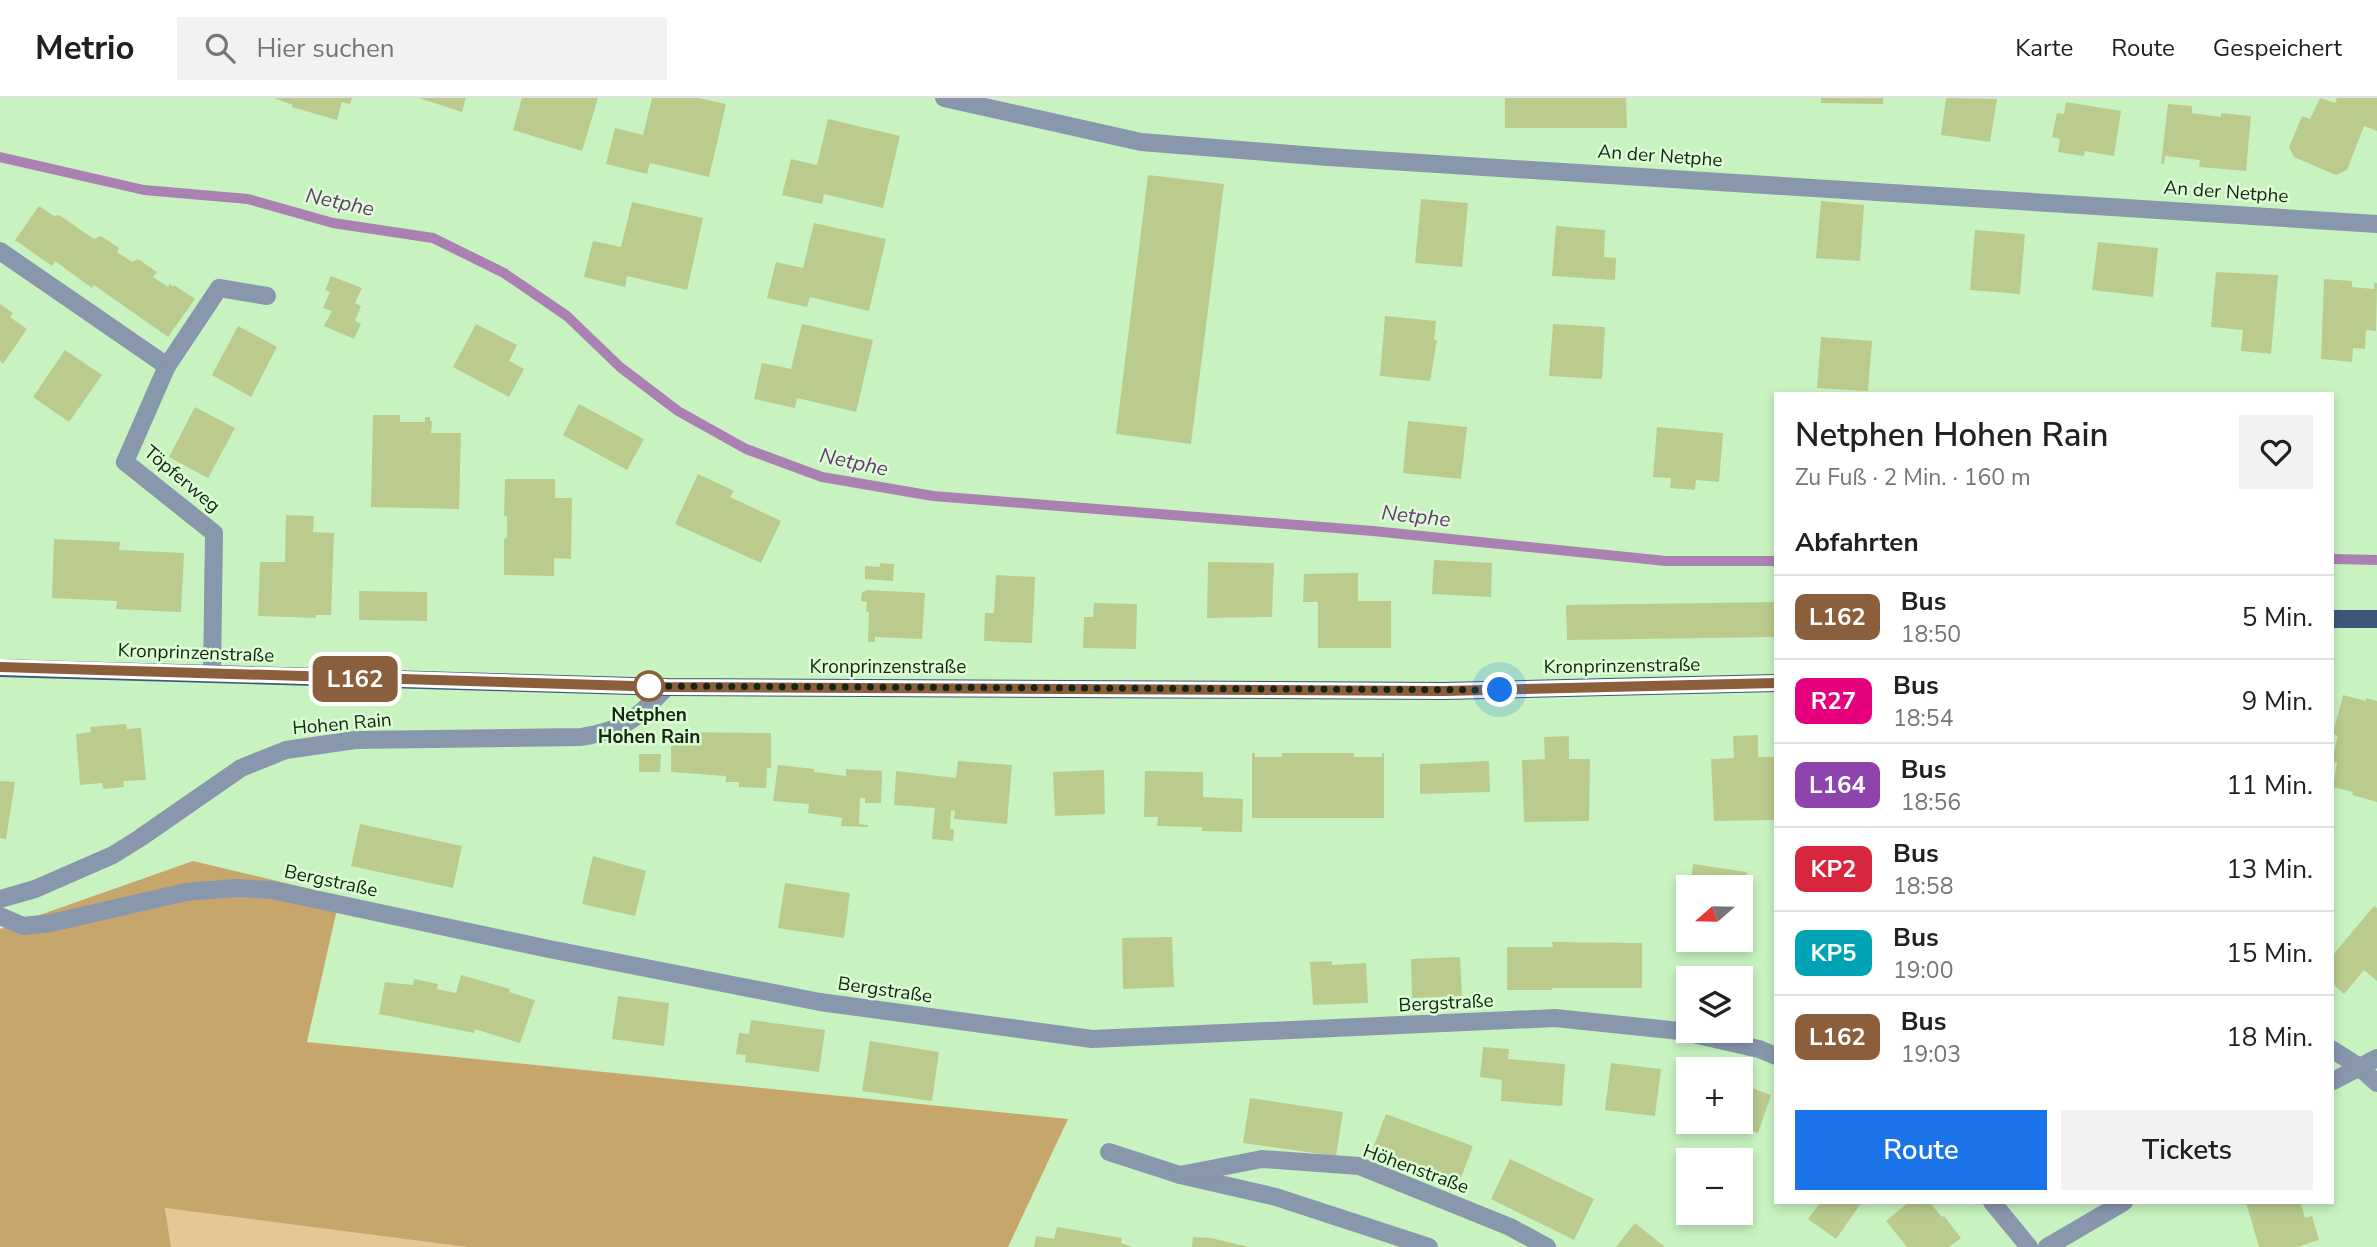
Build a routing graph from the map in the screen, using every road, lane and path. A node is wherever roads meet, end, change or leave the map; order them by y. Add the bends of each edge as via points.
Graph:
1 (944, 98) edge
2 (2377, 223) edge
3 (0, 251) edge
4 (267, 296) dead end
5 (167, 366) junction
6 (2334, 619) edge
7 (2377, 619) edge
8 (0, 668) edge
9 (212, 674) junction
10 (1774, 683) edge
11 (667, 687) junction
12 (0, 899) edge
13 (0, 916) edge
14 (2334, 1051) edge
15 (1774, 1055) edge
16 (2377, 1058) edge
17 (2358, 1066) junction
18 (2334, 1080) edge
19 (2377, 1083) edge
20 (1109, 1152) dead end
21 (1180, 1175) junction
22 (1994, 1204) edge
23 (2121, 1204) edge
24 (1429, 1247) edge
25 (1547, 1247) edge
26 (2029, 1247) edge
27 (2047, 1247) edge

1 - 2 street, An der Netphe via 1141,142
3 - 5 street
4 - 5 street, Töpferweg via 219,288
5 - 9 street, Töpferweg via 125,462 214,533
6 - 7 main road
8 - 9 main road, Kronprinzenstraße
9 - 11 main road, Kronprinzenstraße
10 - 11 main road, Kronprinzenstraße via 1444,691
11 - 12 street, Hohen Rain via 637,717 612,732 580,737 355,740 286,750 242,768 113,855
13 - 15 street, Bergstraße via 23,926 186,892 272,890 820,1002 1092,1039 1555,1018 1680,1031
14 - 17 street
16 - 17 street
17 - 18 street
17 - 19 street
20 - 21 street, Höhenstraße
21 - 24 street, Höhenstraße via 1276,1197
21 - 25 street, Höhenstraße via 1262,1159 1359,1167 1510,1227
22 - 26 street
23 - 27 street

